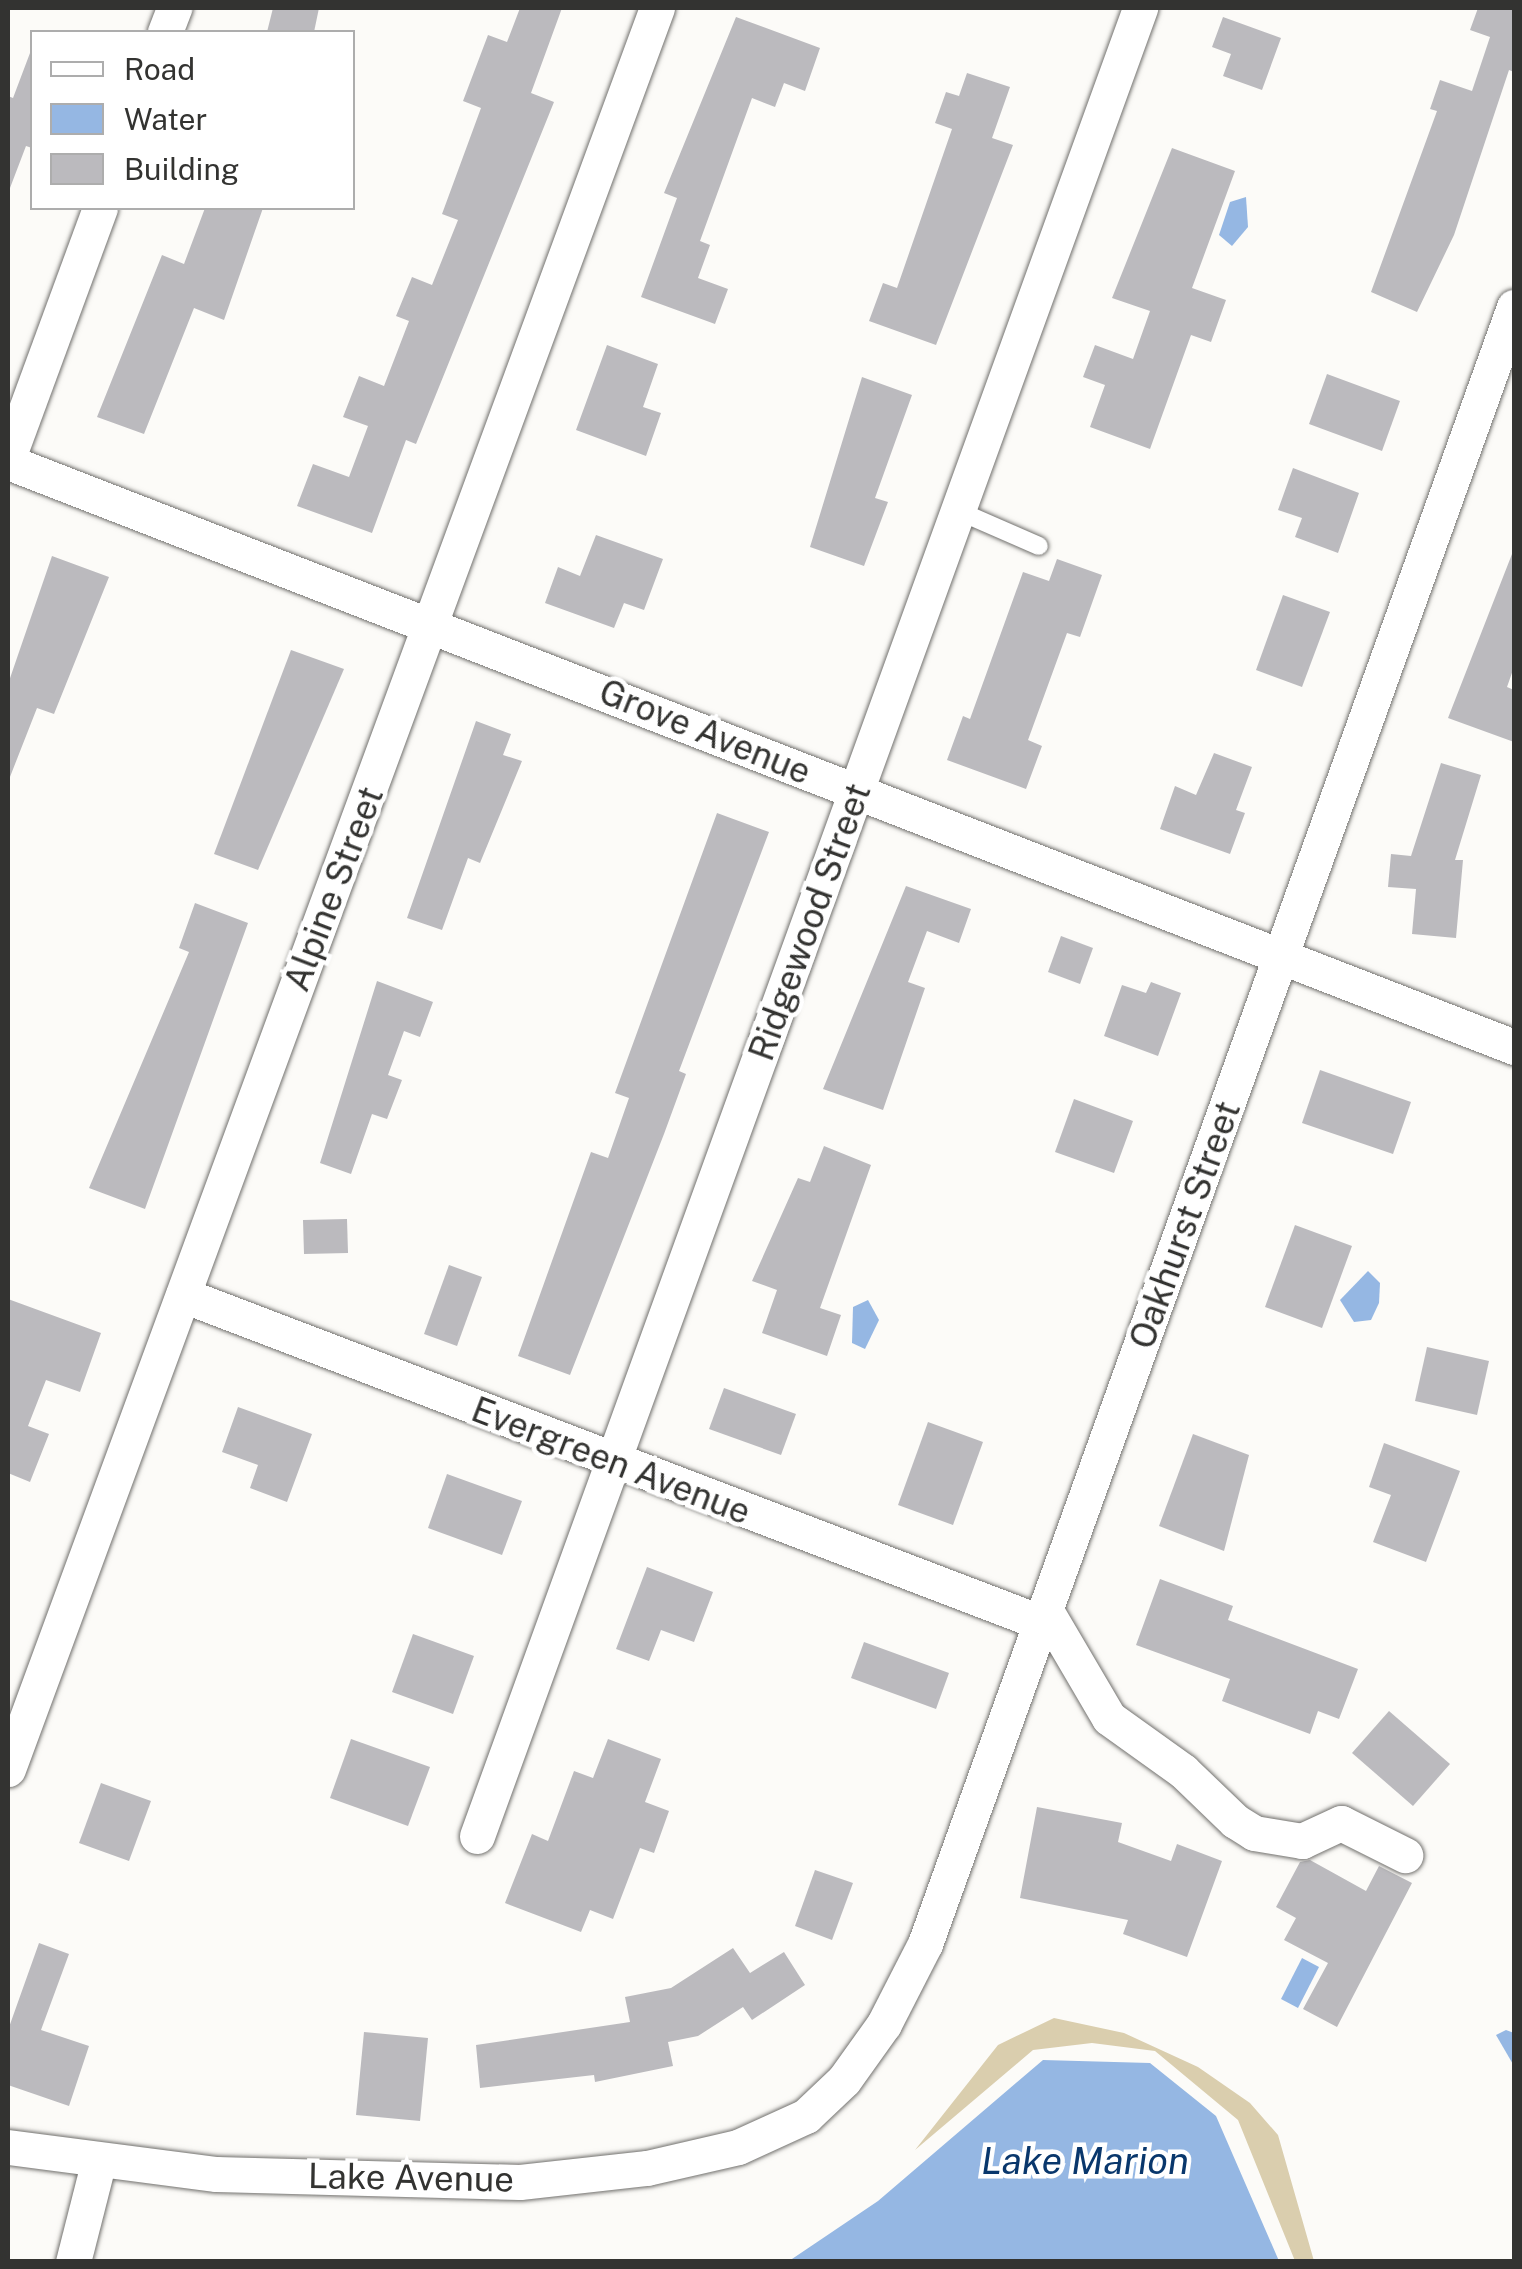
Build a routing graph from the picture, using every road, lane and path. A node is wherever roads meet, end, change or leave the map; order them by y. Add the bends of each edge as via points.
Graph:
1 (657, 8) edge
2 (1140, 8) edge
3 (99, 210) edge
4 (1514, 307) edge
5 (8, 460) edge
6 (958, 511) junction
7 (1039, 546) dead end
8 (434, 625) junction
9 (857, 792) junction
10 (1282, 958) junction
11 (1514, 1047) edge
12 (183, 1294) junction
13 (613, 1463) junction
14 (1043, 1615) junction
15 (8, 1770) edge
16 (477, 1836) dead end
17 (1405, 1855) dead end
18 (806, 2116) joint
19 (8, 2147) edge
20 (98, 2164) junction
21 (73, 2262) edge

1 - 8 street, Alpine Street
2 - 6 street, Ridgewood Street
3 - 5 street
4 - 10 street, Oakhurst Street
5 - 8 street, Grove Avenue
6 - 7 lane
6 - 9 street, Ridgewood Street
8 - 9 street, Grove Avenue
8 - 12 street, Alpine Street
9 - 10 street, Grove Avenue
9 - 13 street, Ridgewood Street
10 - 11 street, Grove Avenue
10 - 14 street, Oakhurst Street
12 - 13 street, Evergreen Avenue
12 - 15 street, Alpine Street
13 - 14 street, Evergreen Avenue
13 - 16 street, Ridgewood Street
14 - 17 street via 1108,1718 1182,1772 1234,1821 1254,1833 1302,1841 1342,1823
14 - 18 street, Oakhurst Street via 925,1944 884,2024 844,2080
18 - 20 street, Lake Avenue via 738,2148 646,2168 520,2182
19 - 20 street, Lake Avenue
20 - 21 street

